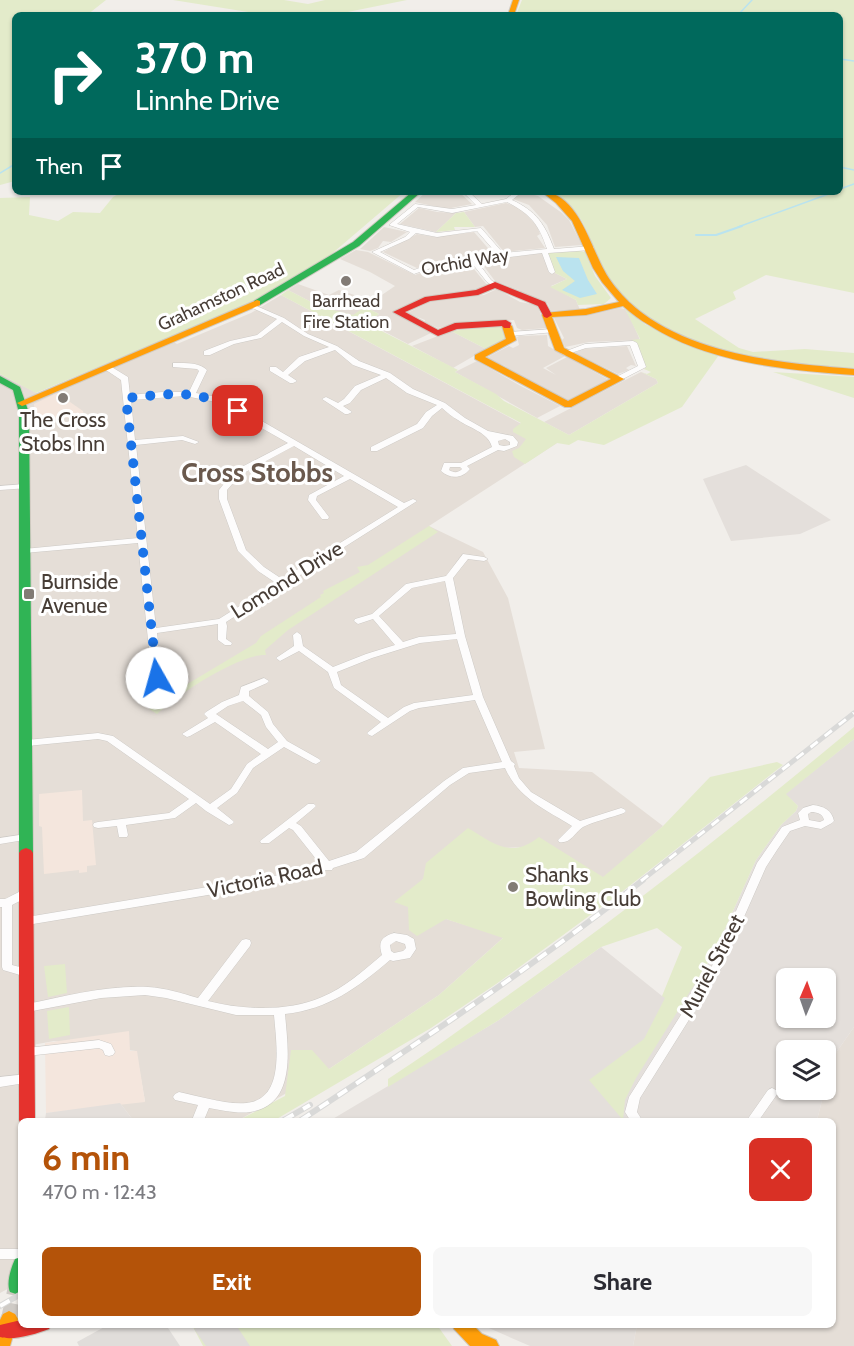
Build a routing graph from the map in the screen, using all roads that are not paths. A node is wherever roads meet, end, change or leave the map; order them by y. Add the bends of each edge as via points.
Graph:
1 (414, 195) edge
2 (469, 195) edge
3 (515, 195) edge
4 (551, 195) edge
5 (508, 200) junction
6 (480, 206) junction
7 (415, 231) junction
8 (591, 248) junction
9 (548, 250) junction
10 (501, 255) junction
11 (473, 260) junction
12 (552, 272) dead end
13 (495, 285) junction
14 (625, 303) junction
15 (252, 306) junction
16 (547, 315) junction
17 (282, 319) junction
18 (553, 331) junction
19 (510, 334) junction
20 (222, 346) junction
21 (335, 347) junction
22 (230, 350) dead end
23 (207, 353) dead end
24 (565, 353) junction
25 (176, 365) dead end
26 (107, 368) junction
27 (273, 369) dead end
28 (854, 372) edge
29 (283, 375) junction
30 (387, 375) junction
31 (0, 379) edge
32 (619, 379) junction
33 (293, 381) dead end
34 (192, 393) junction
35 (126, 398) junction
36 (326, 399) dead end
37 (22, 403) junction
38 (442, 405) junction
39 (337, 406) junction
40 (348, 412) dead end
41 (486, 433) junction
42 (379, 436) dead end
43 (511, 437) junction
44 (390, 441) junction
45 (195, 442) dead end
46 (132, 443) junction
47 (294, 443) junction
48 (496, 444) junction
49 (374, 449) dead end
50 (462, 465) dead end
51 (349, 476) junction
52 (25, 486) junction
53 (0, 488) edge
54 (412, 501) dead end
55 (404, 507) junction
56 (325, 517) dead end
57 (141, 540) junction
58 (459, 546) dead end
59 (24, 551) junction
60 (466, 556) junction
61 (484, 559) dead end
62 (449, 578) junction
63 (281, 582) junction
64 (375, 616) junction
65 (220, 621) junction
66 (358, 621) dead end
67 (151, 631) junction
68 (297, 635) dead end
69 (461, 636) junction
70 (228, 643) dead end
71 (401, 646) junction
72 (299, 647) junction
73 (280, 658) dead end
74 (332, 671) junction
75 (157, 678) dead end
76 (264, 681) dead end
77 (478, 696) junction
78 (244, 697) junction
79 (213, 719) junction
80 (387, 722) junction
81 (372, 733) dead end
82 (187, 734) dead end
83 (27, 743) junction
84 (284, 744) junction
85 (268, 754) junction
86 (316, 761) dead end
87 (510, 764) junction
88 (194, 800) junction
89 (311, 806) dead end
90 (209, 809) junction
91 (621, 811) dead end
92 (121, 822) junction
93 (229, 822) dead end
94 (805, 822) dead end
95 (289, 823) junction
96 (98, 825) dead end
97 (579, 825) junction
98 (123, 835) dead end
99 (26, 837) junction
100 (563, 840) dead end
101 (0, 841) edge
102 (265, 841) dead end
103 (328, 867) junction
104 (27, 892) junction
105 (3, 903) edge
106 (27, 921) junction
107 (246, 943) dead end
108 (389, 955) dead end
109 (27, 973) junction
110 (200, 1003) junction
111 (27, 1008) junction
112 (279, 1011) junction
113 (27, 1052) junction
114 (109, 1052) dead end
115 (27, 1079) junction
116 (0, 1082) edge
117 (772, 1093) dead end
118 (179, 1097) dead end
119 (205, 1102) junction
120 (27, 1118) edge
121 (199, 1118) edge
122 (635, 1118) edge
123 (754, 1118) edge
124 (0, 1254) edge
125 (18, 1254) edge
126 (18, 1278) edge
127 (16, 1287) dead end
128 (9, 1319) tunnel mouth
129 (24, 1328) edge
130 (464, 1328) edge
131 (6, 1332) junction
132 (1, 1346) edge
133 (490, 1346) edge

1 - 15 main road, Grahamston Road via 341,254
2 - 6 street
3 - 5 street, Orchid Way
4 - 8 main road via 574,212
5 - 6 street, Orchid Way
5 - 9 street via 533,216 543,229
6 - 7 street, Orchid Way via 445,211 417,205 392,225
7 - 10 street via 437,235 479,229
7 - 11 street, Orchid Way via 375,252 414,272
8 - 9 street, Orchid Way
8 - 14 main road via 606,281
9 - 10 street, Orchid Way
9 - 12 street
10 - 11 street, Orchid Way
11 - 13 street
13 - 16 main road via 542,304
13 - 19 main road via 478,292 428,299 398,312 438,333 455,326 506,323
14 - 16 main road
14 - 28 main road via 674,335 766,364
15 - 17 street
15 - 26 main road, Grahamston Road
16 - 18 main road
17 - 20 street via 259,337
17 - 21 street
18 - 19 street
18 - 24 main road via 559,349
19 - 32 main road via 509,342 478,357 566,405
20 - 22 street
20 - 23 street
21 - 29 street via 301,359
21 - 30 street via 356,363
24 - 32 main road
24 - 32 street via 585,346 633,343 642,367
25 - 34 street via 203,370
26 - 35 street via 125,378
26 - 37 main road, Grahamston Road
27 - 29 street
29 - 33 street
30 - 38 street via 410,391
30 - 39 street via 358,387 347,401
31 - 37 main road via 17,389
34 - 35 street
34 - 47 street via 219,400
35 - 46 street
36 - 39 street
37 - 52 main road
38 - 41 street
38 - 44 street via 420,426
39 - 40 street
41 - 43 street
41 - 48 street
42 - 44 street
43 - 48 street
43 - 48 street via 511,447
44 - 49 street
45 - 46 street via 183,438
46 - 57 street
47 - 51 street
47 - 63 street via 237,473 223,490 242,551
48 - 50 street
51 - 55 street
51 - 56 street via 313,495 312,500
52 - 53 street
52 - 59 main road
54 - 55 street, Lomond Drive
55 - 63 street, Lomond Drive
57 - 59 street
57 - 67 street
58 - 60 street
59 - 83 main road
60 - 61 street
60 - 62 street
62 - 64 street via 409,586
62 - 69 street
63 - 65 street, Lomond Drive
64 - 66 street
64 - 71 street
65 - 67 street, Lomond Drive
65 - 70 street via 222,640
67 - 75 street
68 - 72 street
69 - 71 street
69 - 77 street
71 - 74 street
72 - 73 street
72 - 74 street
74 - 80 street via 337,686
76 - 78 street via 244,689
77 - 80 street via 417,705
77 - 87 street
78 - 79 street via 209,714
78 - 84 street via 265,714
79 - 82 street
79 - 85 street
80 - 81 street
83 - 88 street via 110,738
83 - 99 main road
84 - 85 street
84 - 86 street
85 - 90 street via 250,766 234,791
87 - 97 street via 515,780 528,794
87 - 103 street, Victoria Road via 466,770 360,855
88 - 90 street
88 - 92 street via 172,816
89 - 95 street
90 - 93 street
91 - 97 street
92 - 96 street
92 - 98 street
94 - 122 street, Muriel Street via 786,829 760,866 717,967 635,1097 631,1112
95 - 102 street
95 - 103 street
97 - 100 street
99 - 101 street
99 - 104 main road
103 - 106 street, Victoria Road via 293,877
104 - 105 street
104 - 106 main road
105 - 109 street via 7,967
106 - 109 main road
107 - 110 street
108 - 112 street via 360,980 324,1001
109 - 111 main road
110 - 111 street via 146,991
110 - 112 street via 229,1010
111 - 113 main road
112 - 119 street via 283,1061 273,1094 262,1105 250,1108
113 - 114 street via 99,1044
113 - 115 main road
115 - 116 street
115 - 120 main road
117 - 123 street
118 - 119 street
119 - 121 street
124 - 125 street
126 - 127 main road
128 - 131 main road
129 - 131 main road
130 - 133 main road via 476,1340
131 - 132 main road

